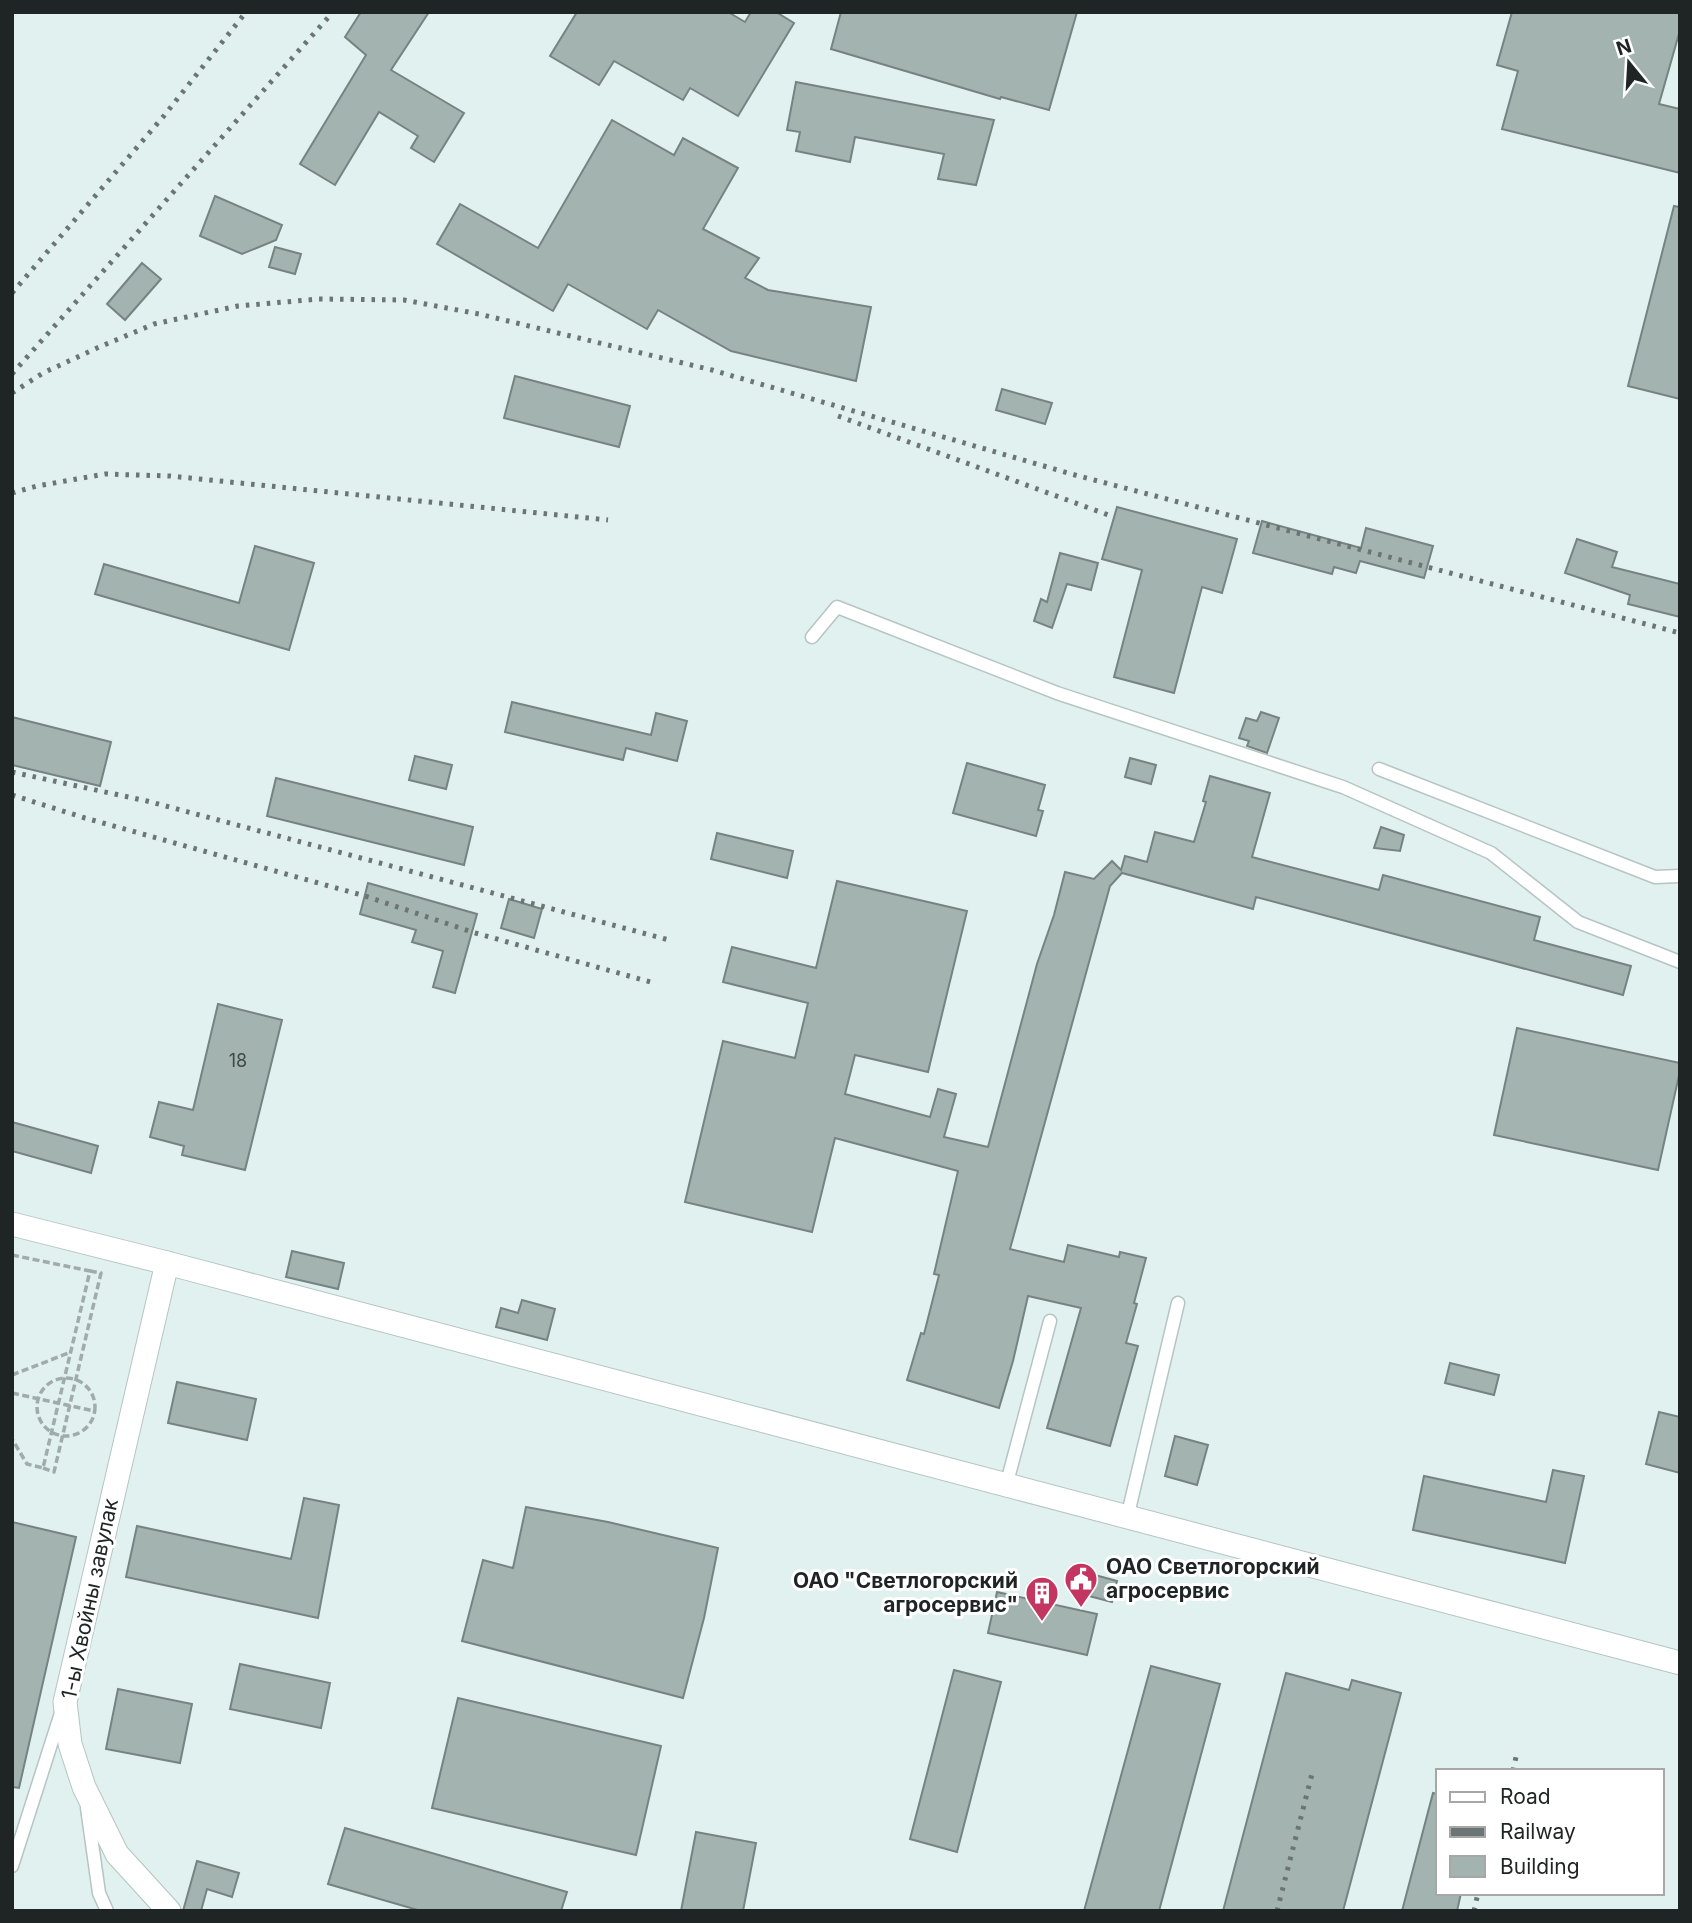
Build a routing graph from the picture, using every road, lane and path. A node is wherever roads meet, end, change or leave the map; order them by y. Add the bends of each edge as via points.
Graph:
1 (812, 637) dead end
2 (1379, 769) dead end
3 (1680, 876) edge
4 (1680, 962) edge
5 (12, 1224) edge
6 (12, 1255) edge
7 (167, 1263) junction
8 (90, 1270) junction
9 (1178, 1303) dead end
10 (1050, 1321) dead end
11 (74, 1337) junction
12 (85, 1339) junction
13 (71, 1352) junction
14 (12, 1376) edge
15 (64, 1379) junction
16 (76, 1380) junction
17 (12, 1394) edge
18 (38, 1399) junction
19 (58, 1403) junction
20 (70, 1405) junction
21 (94, 1411) junction
22 (52, 1432) junction
23 (62, 1435) junction
24 (12, 1439) edge
25 (43, 1468) junction
26 (1006, 1486) junction
27 (1127, 1518) junction
28 (1680, 1663) edge
29 (65, 1702) junction
30 (83, 1787) junction
31 (12, 1866) edge
32 (107, 1911) edge
33 (169, 1911) edge

1 - 4 lane via 837,607 1057,693 1343,787 1490,853 1578,922
2 - 3 lane via 1655,877
5 - 7 street
6 - 8 path
7 - 26 street
7 - 29 street, 1-ы Хвойны завулак
8 - 11 path
8 - 12 path via 101,1273
9 - 27 lane
10 - 26 lane
11 - 12 path
11 - 13 path
12 - 16 path
13 - 14 path
13 - 15 path
15 - 16 path
15 - 18 path via 50,1382
15 - 19 path
16 - 20 path
16 - 21 path via 91,1393
17 - 18 path
18 - 19 path
18 - 22 path via 39,1418
19 - 20 path
19 - 22 path
20 - 21 path
20 - 23 path
21 - 23 path via 79,1433
22 - 23 path
22 - 25 path
23 - 25 path via 54,1472
24 - 25 path via 27,1464
26 - 27 street
27 - 28 street
29 - 30 street, 1-ы Хвойны завулак via 70,1744
29 - 31 lane
30 - 32 lane via 99,1894
30 - 33 street, 1-ы Хвойны завулак via 117,1854

